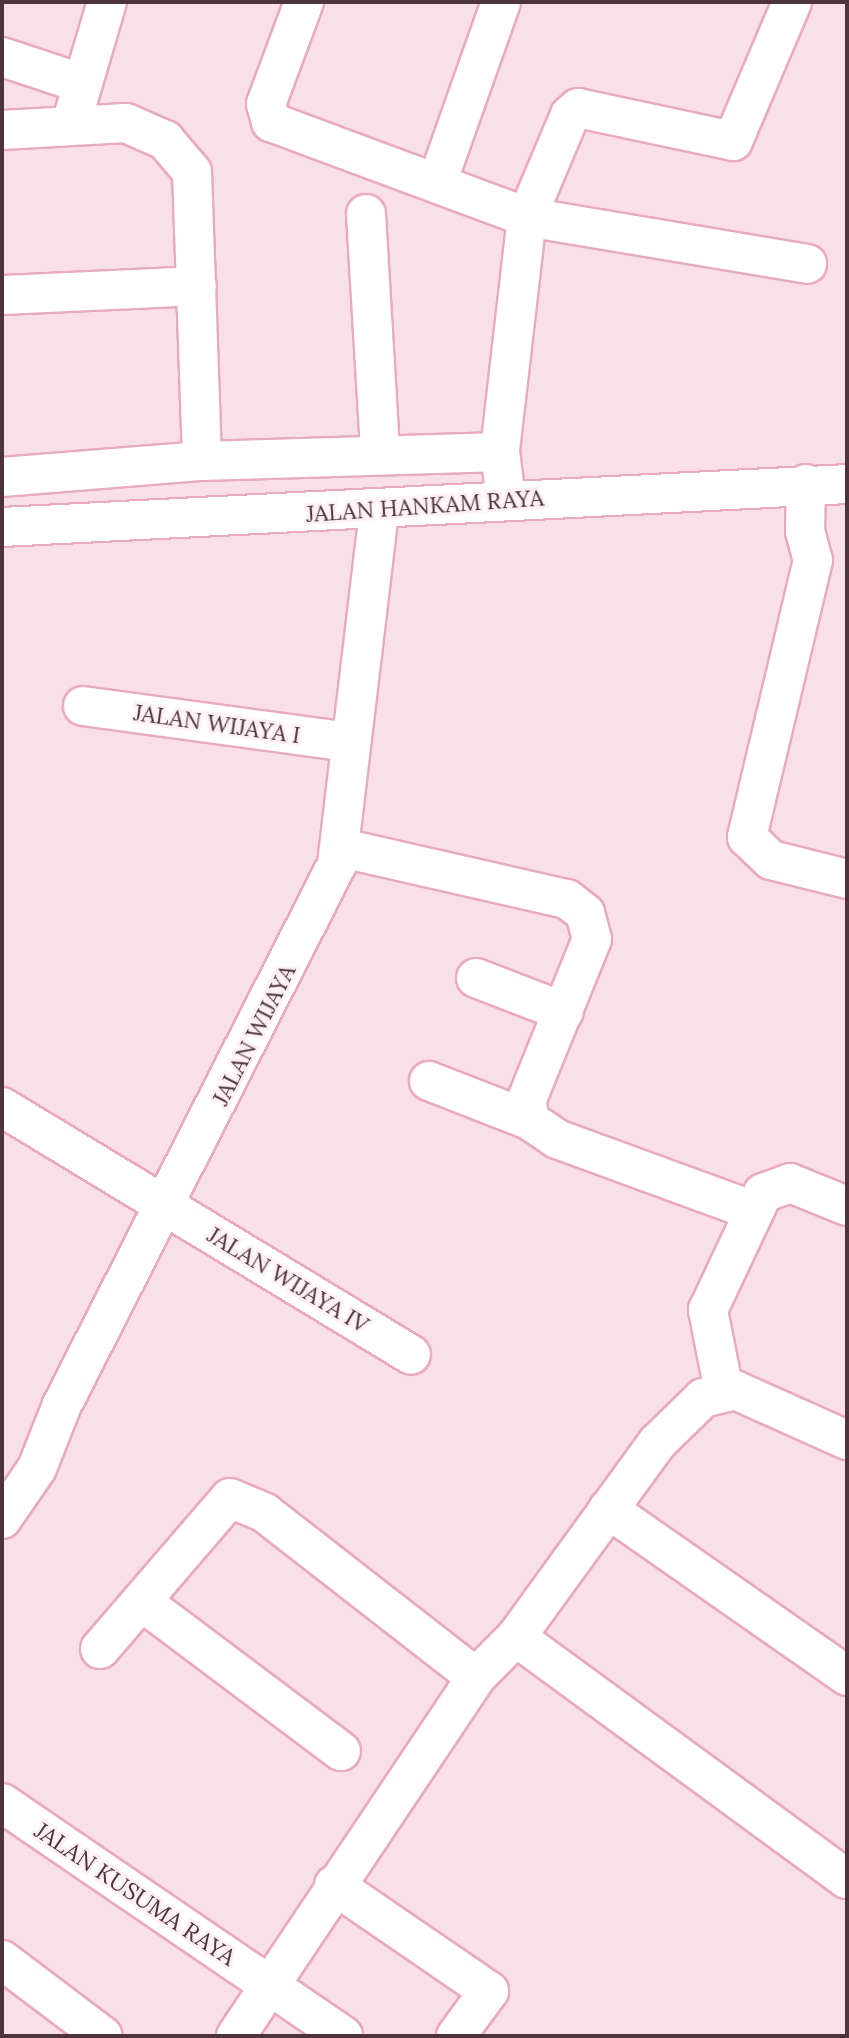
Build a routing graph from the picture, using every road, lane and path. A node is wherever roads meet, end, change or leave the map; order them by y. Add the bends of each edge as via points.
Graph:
1 (107, 2) edge
2 (304, 2) edge
3 (501, 2) edge
4 (792, 2) edge
5 (2, 57) edge
6 (83, 84) junction
7 (71, 124) junction
8 (2, 130) edge
9 (438, 180) junction
10 (366, 214) dead end
11 (527, 217) junction
12 (807, 264) dead end
13 (197, 286) junction
14 (2, 295) edge
15 (500, 452) junction
16 (380, 453) junction
17 (202, 461) junction
18 (2, 477) edge
19 (806, 484) junction
20 (847, 484) edge
21 (506, 499) junction
22 (379, 511) junction
23 (2, 527) edge
24 (83, 706) dead end
25 (350, 742) junction
26 (342, 848) junction
27 (847, 879) edge
28 (476, 978) dead end
29 (564, 1012) junction
30 (429, 1081) dead end
31 (2, 1107) edge
32 (529, 1120) junction
33 (847, 1206) edge
34 (164, 1208) junction
35 (754, 1211) junction
36 (411, 1355) dead end
37 (724, 1391) junction
38 (847, 1440) edge
39 (608, 1509) junction
40 (2, 1519) edge
41 (145, 1604) junction
42 (516, 1637) junction
43 (100, 1649) dead end
44 (847, 1676) edge
45 (476, 1677) junction
46 (341, 1751) dead end
47 (2, 1802) edge
48 (847, 1878) edge
49 (334, 1885) junction
50 (2, 1959) edge
51 (269, 1984) junction
52 (103, 2036) edge
53 (236, 2036) edge
54 (343, 2036) edge
55 (456, 2036) edge

1 - 6 street
2 - 9 street via 265,104 267,118
3 - 9 street
4 - 11 street via 733,141 578,108 569,115
5 - 6 street
6 - 7 street
7 - 8 street
7 - 13 street via 146,129 181,157 192,172
9 - 11 street
10 - 16 street
11 - 12 street
11 - 15 street
13 - 14 street
13 - 17 street
15 - 16 street
15 - 21 street
16 - 17 street
17 - 18 street
19 - 20 street, JALAN HANKAM RAYA
19 - 21 street, JALAN HANKAM RAYA
19 - 27 street via 805,531 813,560 747,837 771,860
21 - 22 street, JALAN HANKAM RAYA
22 - 23 street, JALAN HANKAM RAYA
22 - 25 street, JALAN WIJAYA
24 - 25 street, JALAN WIJAYA I
25 - 26 street, JALAN WIJAYA
26 - 29 street via 577,906 592,926 592,939
26 - 34 street, JALAN WIJAYA via 323,902
28 - 29 street
29 - 32 street via 527,1099
30 - 32 street
31 - 34 street, JALAN WIJAYA IV
32 - 35 street via 557,1139
33 - 35 street via 790,1183 763,1193
34 - 36 street, JALAN WIJAYA IV
34 - 40 street, JALAN WIJAYA via 37,1468
35 - 37 street via 708,1310
37 - 38 street via 746,1393
37 - 39 street via 704,1398 657,1443
39 - 42 street
39 - 44 street
41 - 43 street
41 - 45 street via 220,1503 239,1499
41 - 46 street
42 - 45 street
42 - 48 street
45 - 49 street
47 - 51 street, JALAN KUSUMA RAYA
49 - 51 street
49 - 55 street via 489,1991
50 - 52 street
51 - 53 street
51 - 54 street, JALAN KUSUMA RAYA

